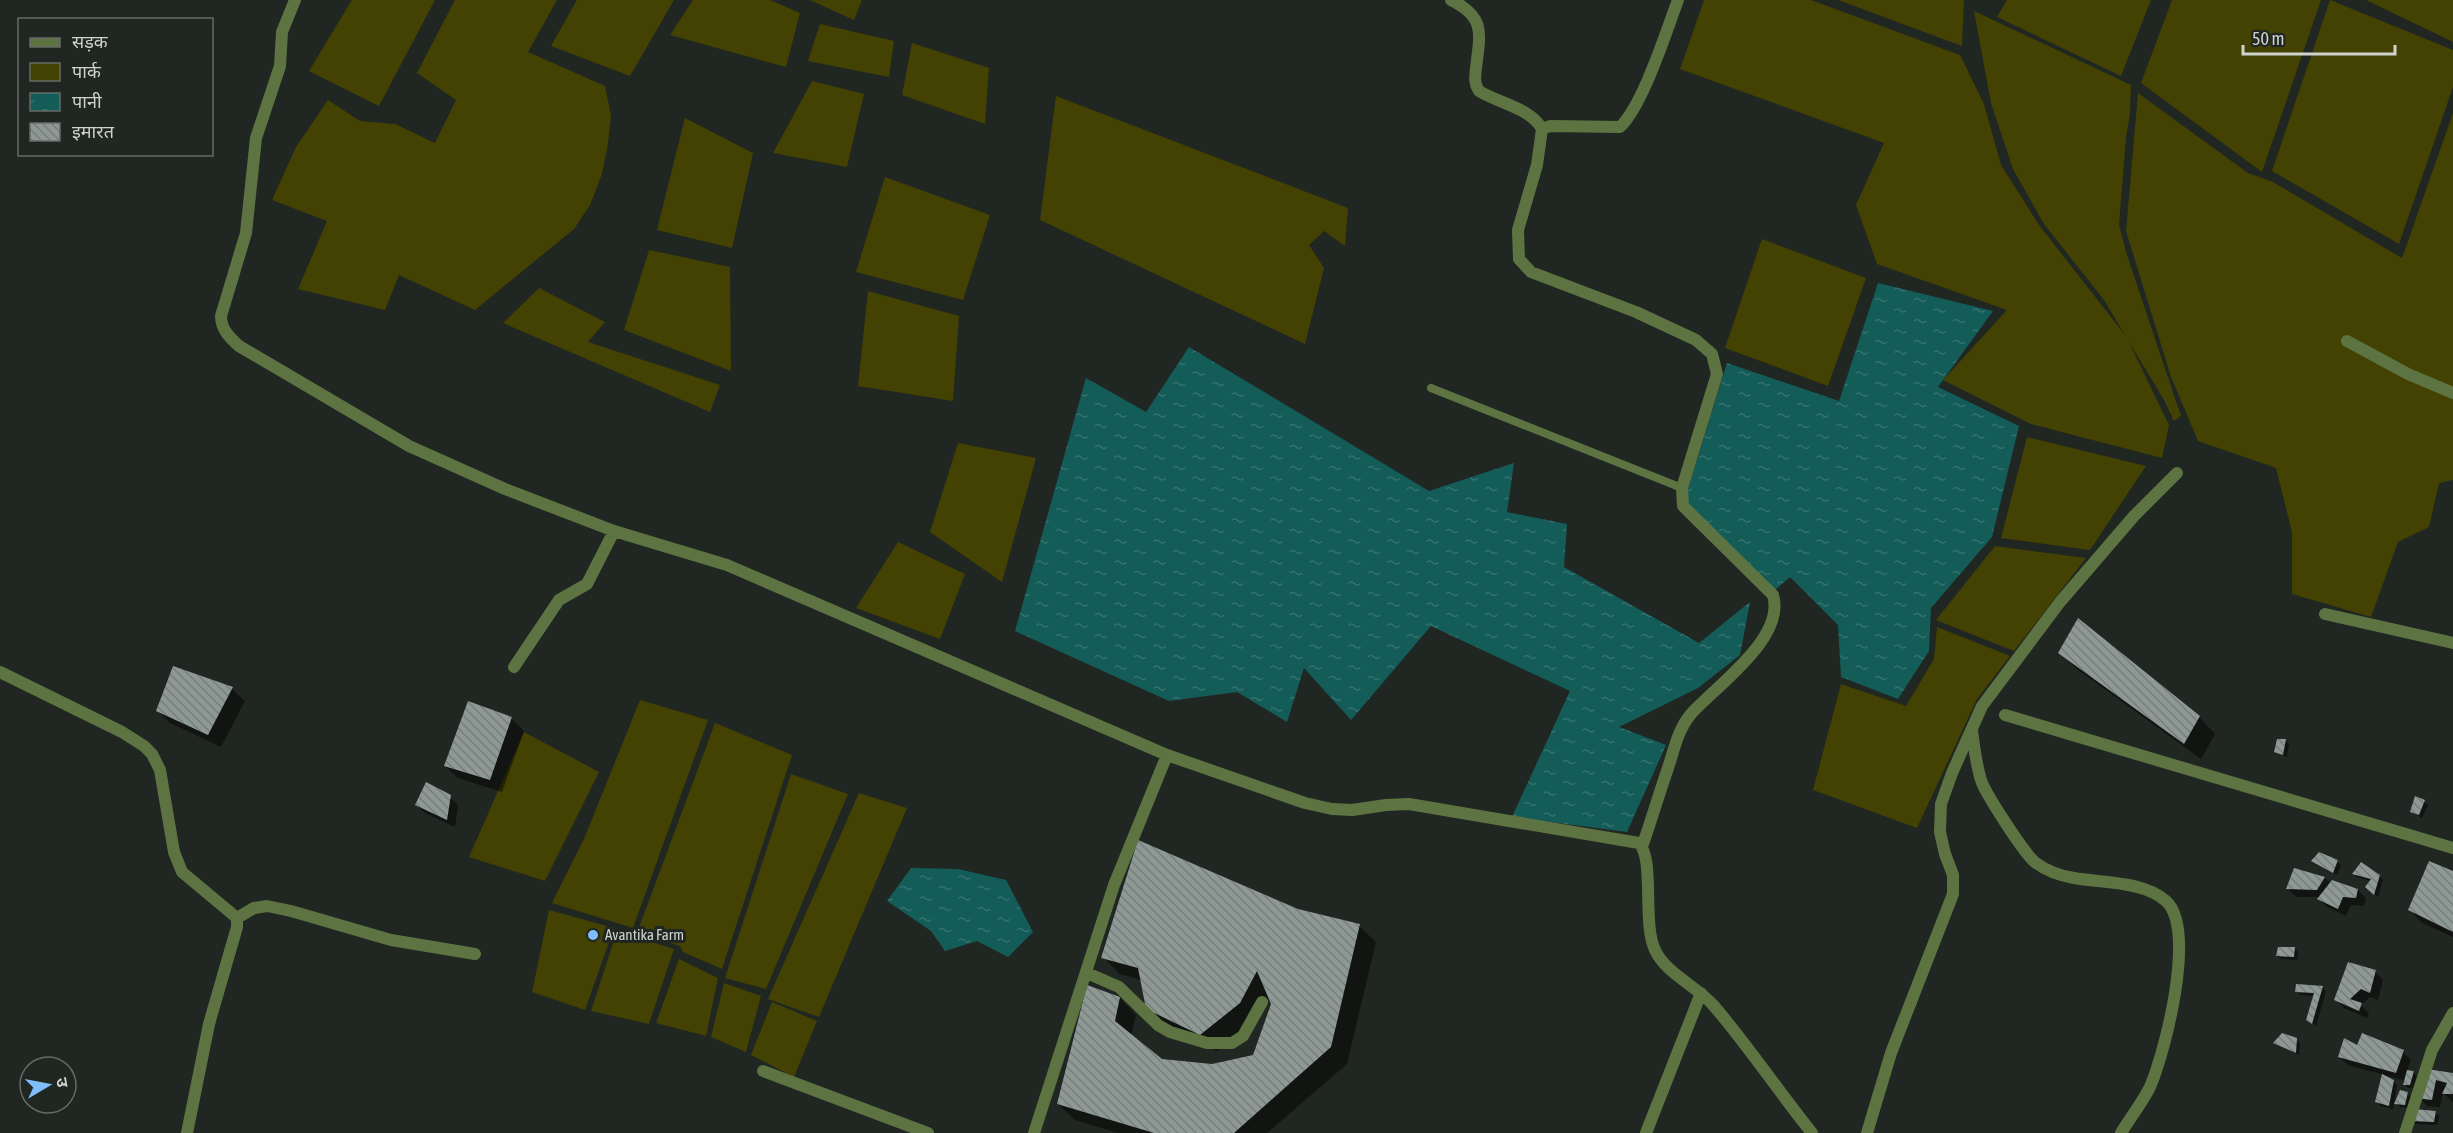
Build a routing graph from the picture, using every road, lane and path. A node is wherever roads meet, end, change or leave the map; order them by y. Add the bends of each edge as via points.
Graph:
1 (295, 0) edge
2 (1451, 0) edge
3 (1678, 0) edge
4 (1542, 129) junction
5 (2347, 341) dead end
6 (1431, 388) dead end
7 (2453, 393) edge
8 (2177, 473) dead end
9 (1682, 488) junction
10 (614, 531) junction
11 (2325, 614) dead end
12 (2453, 643) edge
13 (514, 667) dead end
14 (0, 672) edge
15 (2005, 716) dead end
16 (1972, 729) junction
17 (1167, 755) junction
18 (1642, 847) junction
19 (2453, 848) edge
20 (237, 918) junction
21 (475, 954) dead end
22 (1087, 973) junction
23 (1701, 993) junction
24 (1262, 1002) dead end
25 (2453, 1013) edge
26 (763, 1071) dead end
27 (187, 1133) edge
28 (928, 1133) edge
29 (1034, 1133) edge
30 (1646, 1133) edge
31 (1812, 1133) edge
32 (1867, 1133) edge
33 (2121, 1133) edge
34 (2405, 1133) edge

1 - 10 street via 282,32 280,66 256,138 247,226 221,316 224,330 238,346 409,446
2 - 4 street via 1464,7 1477,22 1480,34 1475,82 1479,92 1526,114
3 - 4 street via 1641,92 1620,127
4 - 9 street via 1537,165 1518,230 1519,259 1531,272 1636,312 1696,340 1715,361 1717,374
5 - 7 street
6 - 9 lane
8 - 16 street via 2060,602 1982,706
9 - 18 street via 1683,506 1773,596 1776,609 1760,643 1681,728
10 - 13 street via 587,584 559,600
10 - 17 street via 745,572
11 - 12 street
14 - 20 street via 144,746 157,762 174,852 182,872
15 - 19 street
16 - 32 street via 1941,804 1940,832 1953,875 1953,894 1891,1053
16 - 33 street via 1981,782 2035,862 2072,878 2149,892 2165,900 2176,916 2179,965 2163,1047 2150,1087
17 - 18 street via 1332,810 1408,804 1635,842
17 - 22 street via 1114,885
18 - 23 street via 1646,854 1649,925 1655,949 1661,960
20 - 21 street via 267,906 391,940
20 - 27 street via 209,1024
22 - 24 street via 1119,987 1170,1032 1207,1043 1232,1043 1243,1036
22 - 29 street
23 - 30 street
23 - 31 street
25 - 34 street via 2432,1050
26 - 28 street

